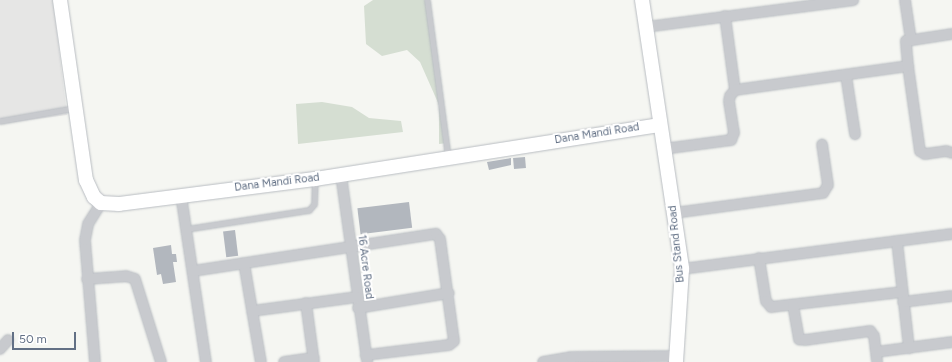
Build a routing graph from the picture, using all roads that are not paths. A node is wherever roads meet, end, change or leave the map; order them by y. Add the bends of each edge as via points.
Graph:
1 (60, 0) edge
2 (427, 0) edge
3 (642, 0) edge
4 (854, 0) edge
5 (905, 0) edge
6 (725, 16) junction
7 (646, 27) junction
8 (952, 34) edge
9 (911, 40) junction
10 (908, 66) junction
11 (846, 74) junction
12 (735, 90) junction
13 (75, 108) junction
14 (0, 121) edge
15 (660, 125) junction
16 (855, 134) dead end
17 (822, 144) dead end
18 (663, 149) junction
19 (952, 153) edge
20 (448, 158) junction
21 (341, 175) junction
22 (666, 175) junction
23 (316, 179) junction
24 (181, 196) junction
25 (101, 203) junction
26 (674, 213) junction
27 (186, 229) junction
28 (952, 234) edge
29 (897, 241) junction
30 (351, 246) junction
31 (759, 258) junction
32 (244, 263) junction
33 (682, 269) junction
34 (193, 271) junction
35 (87, 279) junction
36 (902, 292) junction
37 (449, 293) junction
38 (952, 296) edge
39 (357, 297) junction
40 (903, 302) junction
41 (306, 303) junction
42 (793, 305) junction
43 (358, 308) junction
44 (252, 311) junction
45 (8, 340) dead end
46 (952, 342) edge
47 (909, 348) junction
48 (0, 350) edge
49 (877, 357) edge
50 (366, 359) edge
51 (673, 359) edge
52 (314, 360) edge
53 (95, 362) edge
54 (161, 362) edge
55 (206, 362) edge
56 (261, 362) edge
57 (284, 362) edge
58 (544, 362) edge

1 - 13 street
2 - 20 lane
3 - 7 street, Bus Stand Road
4 - 6 street
5 - 9 street
6 - 7 street
6 - 12 street
7 - 15 street, Bus Stand Road
8 - 9 street
9 - 10 street via 905,42
10 - 11 street
10 - 19 street via 920,151 925,154 946,151
11 - 12 street
11 - 16 street
12 - 18 street via 729,101 734,132 731,140
13 - 14 lane
13 - 25 street via 86,180 94,198
15 - 18 street, Bus Stand Road
15 - 20 street, Dana Mandi Road
17 - 26 street via 828,185 823,193
18 - 22 street, Bus Stand Road
20 - 21 street, Dana Mandi Road
21 - 23 street, Dana Mandi Road
21 - 30 street, 16 Acre Road
22 - 26 street, Bus Stand Road
22 - 51 street, Bus Stand Road via 665,198 674,281
23 - 24 street, Dana Mandi Road
23 - 27 lane via 314,204 309,210
24 - 25 street, Dana Mandi Road via 119,204
24 - 27 street
25 - 35 street via 86,232
26 - 33 street, Bus Stand Road
27 - 34 street
28 - 29 street
29 - 31 street
29 - 36 street
30 - 32 street
30 - 37 street via 436,234 440,240
30 - 39 street, 16 Acre Road
31 - 33 street
31 - 42 street via 768,305 775,308
32 - 34 street
32 - 44 street
33 - 51 street, Bus Stand Road
34 - 55 street
35 - 53 street
35 - 54 street via 126,276 135,279
36 - 40 street
36 - 42 street
37 - 43 street
37 - 50 street via 455,338 452,343
38 - 40 street
39 - 41 street
39 - 43 street, 16 Acre Road
40 - 47 street
41 - 44 street
41 - 52 street
42 - 49 street via 798,336 801,340 870,331 874,334
43 - 50 street, 16 Acre Road
44 - 56 street
45 - 48 street
46 - 47 street
47 - 49 street
51 - 58 street via 571,357
52 - 57 street

